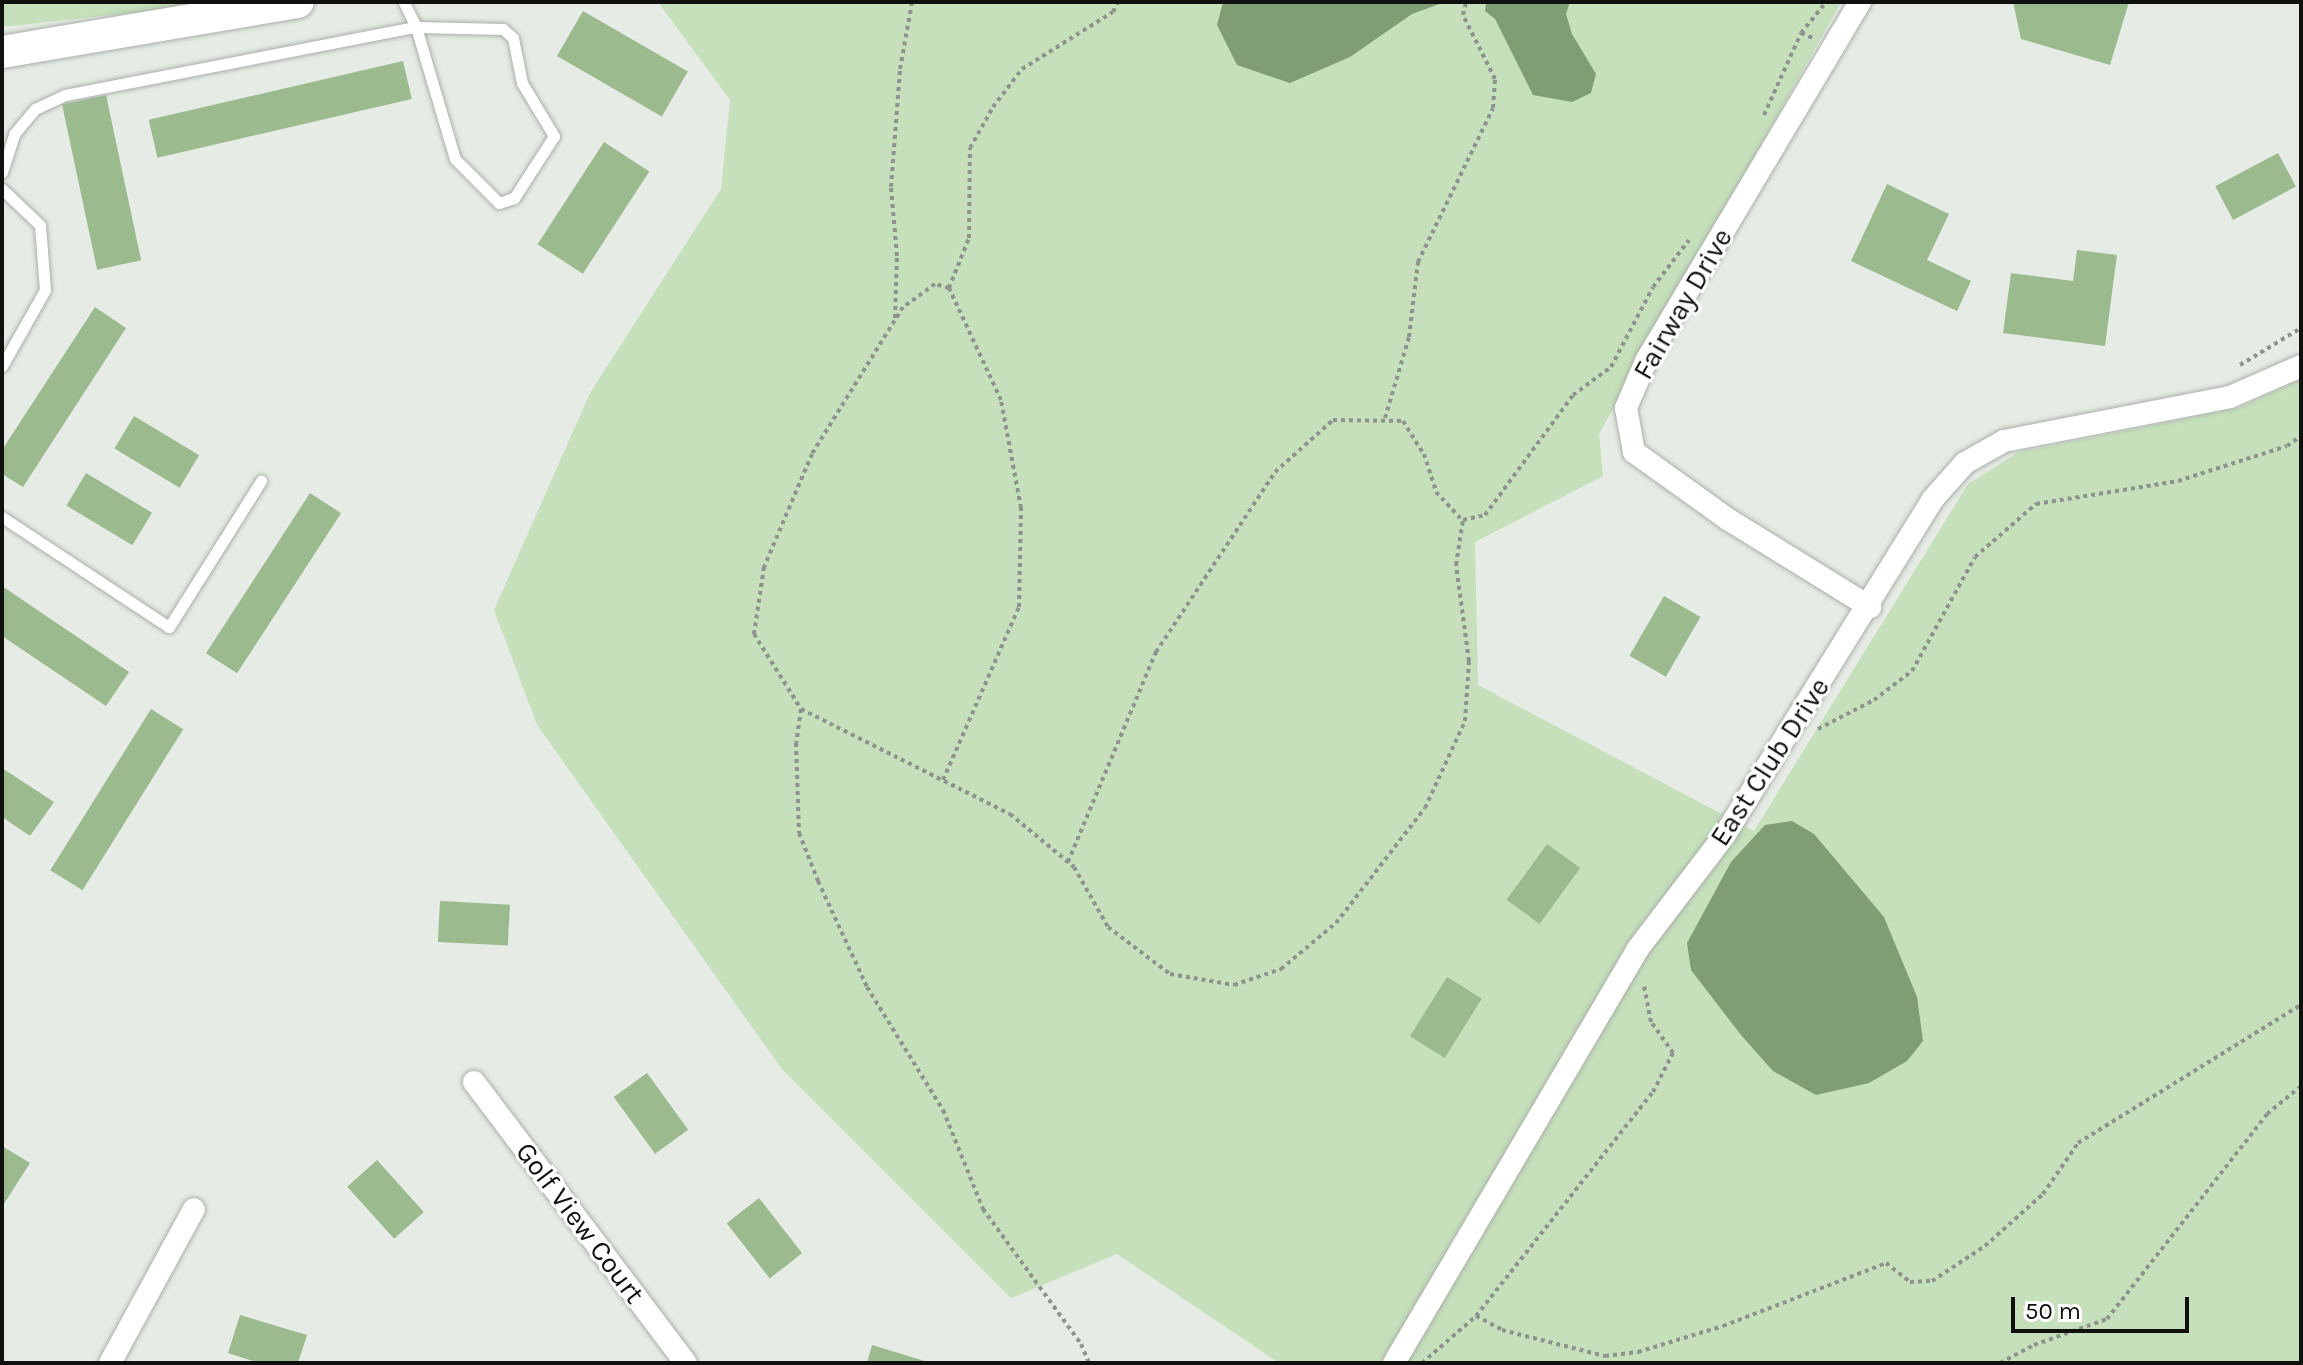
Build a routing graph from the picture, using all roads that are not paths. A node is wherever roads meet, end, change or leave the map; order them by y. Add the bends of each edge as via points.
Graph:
1 (298, 2) edge
2 (404, 2) edge
3 (1860, 2) edge
4 (416, 27) junction
5 (2, 52) edge
6 (2, 172) edge
7 (2, 189) edge
8 (2, 366) edge
9 (2301, 366) edge
10 (261, 481) dead end
11 (2, 517) edge
12 (1870, 607) junction
13 (474, 1082) dead end
14 (194, 1209) dead end
15 (110, 1363) edge
16 (686, 1363) edge
17 (1394, 1363) edge

1 - 5 street
2 - 4 lane
3 - 12 street, Fairway Drive via 1646,361 1626,408 1634,452 1729,520
4 - 4 lane via 455,159 499,203 514,198 554,136 522,83 513,38 503,29
4 - 6 lane via 65,95 35,109 14,134
7 - 8 lane via 40,225 45,290
9 - 12 street, East Club Drive via 2230,397 2004,441 1965,463 1932,500
10 - 11 lane via 169,627
12 - 17 street, East Club Drive via 1724,836 1637,950
13 - 16 street, Golf View Court
14 - 15 street

